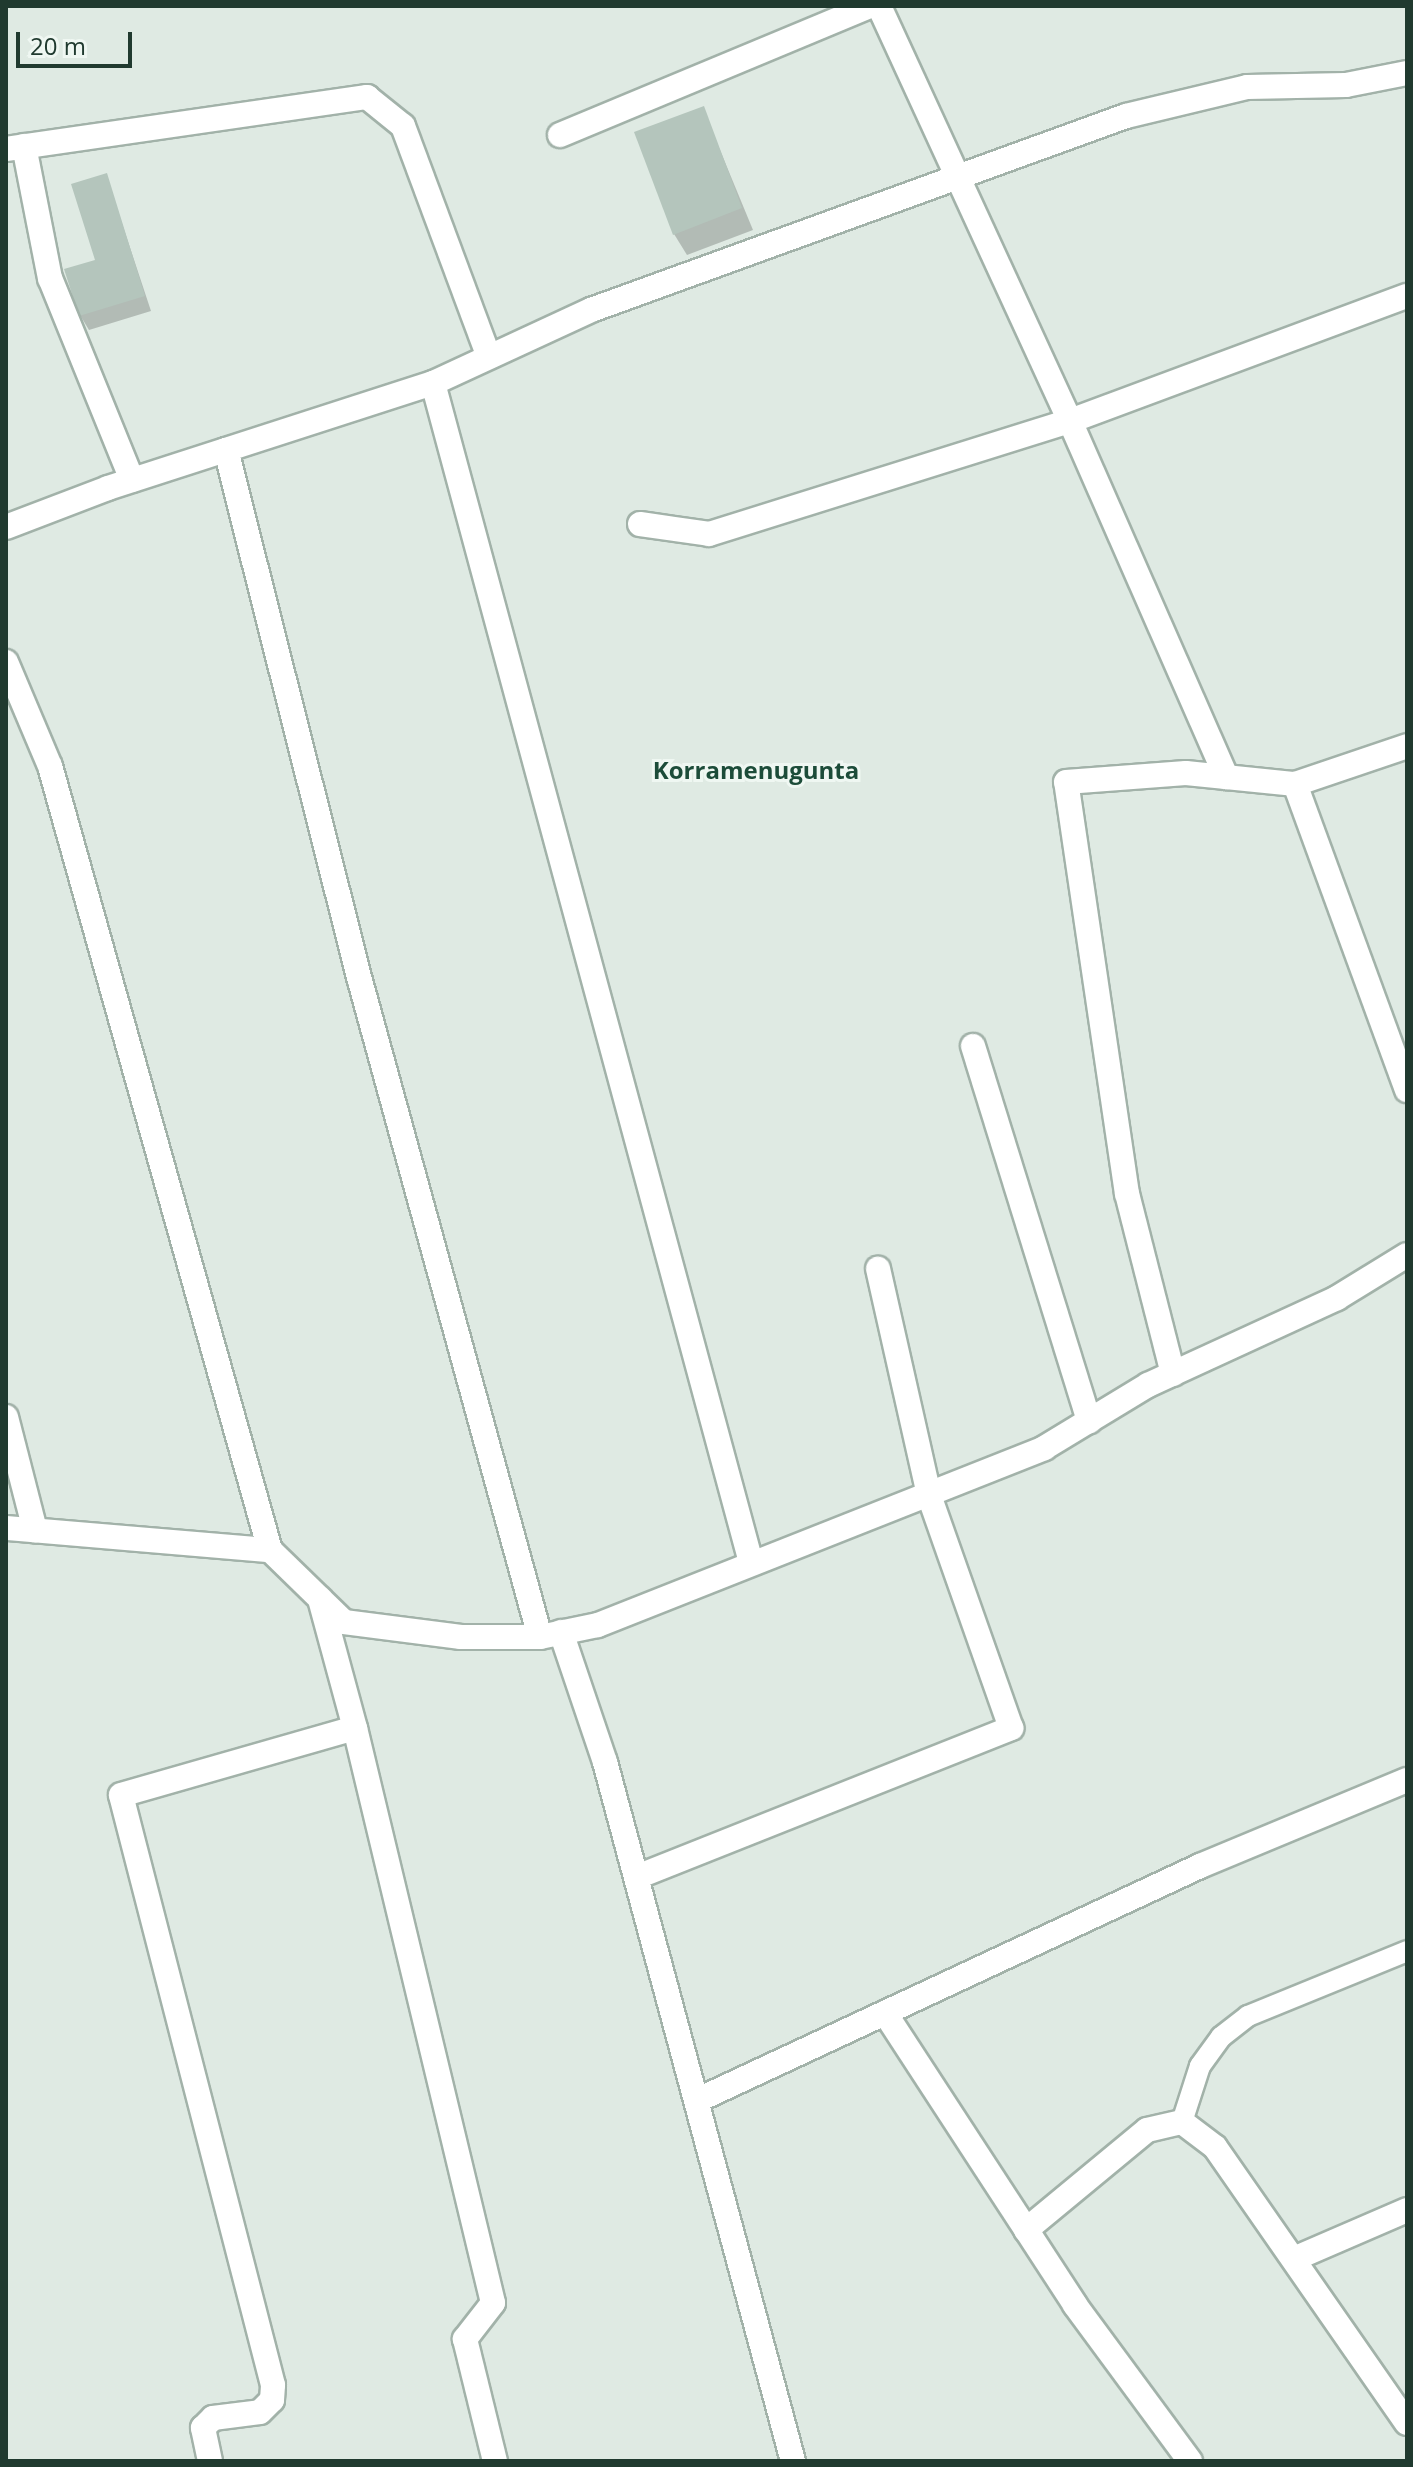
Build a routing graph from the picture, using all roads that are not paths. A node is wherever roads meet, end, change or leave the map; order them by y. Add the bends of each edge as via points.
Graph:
1 (870, 6) edge
2 (879, 6) edge
3 (1407, 73) edge
4 (560, 135) dead end
5 (15, 148) edge
6 (958, 178) junction
7 (1407, 296) edge
8 (489, 357) junction
9 (433, 383) junction
10 (1070, 421) junction
11 (226, 450) junction
12 (132, 480) junction
13 (640, 524) dead end
14 (6, 527) edge
15 (6, 662) edge
16 (1407, 746) edge
17 (1226, 777) junction
18 (1295, 784) junction
19 (973, 1046) dead end
20 (1407, 1090) edge
21 (1407, 1255) edge
22 (878, 1269) dead end
23 (1173, 1374) junction
24 (6, 1417) edge
25 (1089, 1421) junction
26 (929, 1495) junction
27 (6, 1528) edge
28 (35, 1530) junction
29 (270, 1550) junction
30 (751, 1562) junction
31 (320, 1599) junction
32 (550, 1635) junction
33 (355, 1728) junction
34 (1407, 1780) edge
35 (637, 1877) junction
36 (1407, 1951) edge
37 (885, 2013) junction
38 (698, 2100) junction
39 (1182, 2122) junction
40 (1407, 2210) edge
41 (1026, 2230) junction
42 (1296, 2258) junction
43 (1407, 2423) edge
44 (210, 2461) edge
45 (495, 2461) edge
46 (793, 2461) edge
47 (1190, 2461) edge

1 - 4 street
2 - 6 street
3 - 6 street via 1346,85 1247,87 1126,116
5 - 8 street via 367,97 403,126
5 - 12 street via 50,278
6 - 8 street via 591,310
6 - 10 street
7 - 10 street
8 - 9 street
9 - 11 street
9 - 30 street
10 - 13 street via 709,534
10 - 17 street
11 - 12 street
11 - 32 street via 359,977
12 - 14 street
15 - 29 street via 50,766
16 - 18 street
17 - 18 street
17 - 23 street via 1186,773 1066,782 1127,1194
18 - 20 street
19 - 25 street
21 - 23 street via 1337,1298
22 - 26 street
23 - 25 street
24 - 28 street
25 - 26 street via 1044,1448
26 - 30 street
26 - 35 street via 1011,1728
27 - 28 street
28 - 29 street
29 - 31 street
30 - 32 street via 598,1625
31 - 32 street via 344,1622 395,1631
31 - 33 street
32 - 35 street
33 - 44 street via 121,1795 273,2385 272,2400 260,2412 213,2418 203,2428
33 - 45 street via 493,2303 465,2339
34 - 37 street via 1200,1866
35 - 38 street
36 - 39 lane via 1248,2016 1221,2037 1200,2066
37 - 38 street
37 - 41 street
38 - 46 street
39 - 41 street via 1147,2130
39 - 42 street via 1215,2147
40 - 42 street
41 - 47 street
42 - 43 street

